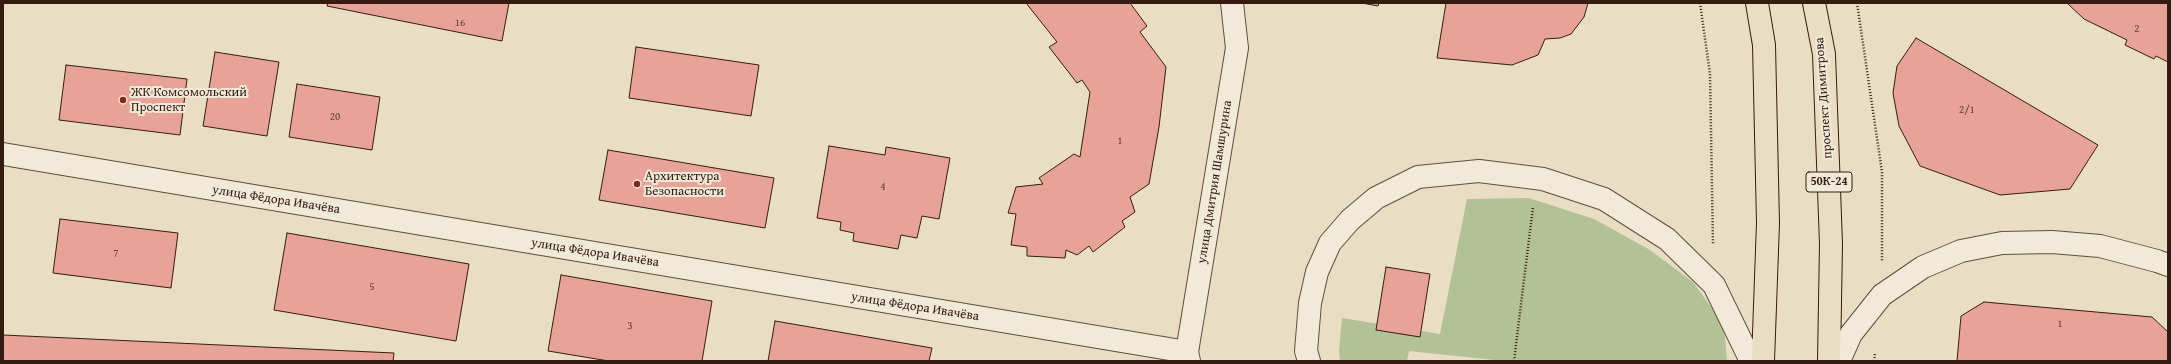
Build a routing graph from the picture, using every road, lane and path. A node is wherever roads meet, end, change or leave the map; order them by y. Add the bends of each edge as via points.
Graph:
1 (1232, 3) edge
2 (1700, 3) edge
3 (1757, 3) edge
4 (1814, 3) edge
5 (1857, 3) edge
6 (3, 154) edge
7 (1537, 178) junction
8 (2168, 266) edge
9 (1714, 285) junction
10 (1882, 295) junction
11 (1194, 358) edge
12 (1303, 358) edge
13 (1514, 361) edge
14 (1751, 361) edge
15 (1764, 361) edge
16 (1829, 361) edge
17 (1839, 361) edge

1 - 11 street, улица Дмитрия Шамшурина via 1237,48
2 - 9 path via 1710,74
3 - 15 main road via 1764,45 1768,223
4 - 16 main road, проспект Димитрова / 50К-24 via 1824,62 1831,244
5 - 10 path via 1882,172
6 - 11 street, улица Фёдора Ивачёва
7 - 9 street via 1604,199 1666,239
7 - 12 street via 1479,171 1418,177 1376,198 1350,220 1330,243 1317,272
7 - 13 path
8 - 10 street via 2100,246 2052,242 2002,243 1961,251 1923,267
9 - 14 street
10 - 17 street via 1852,334

